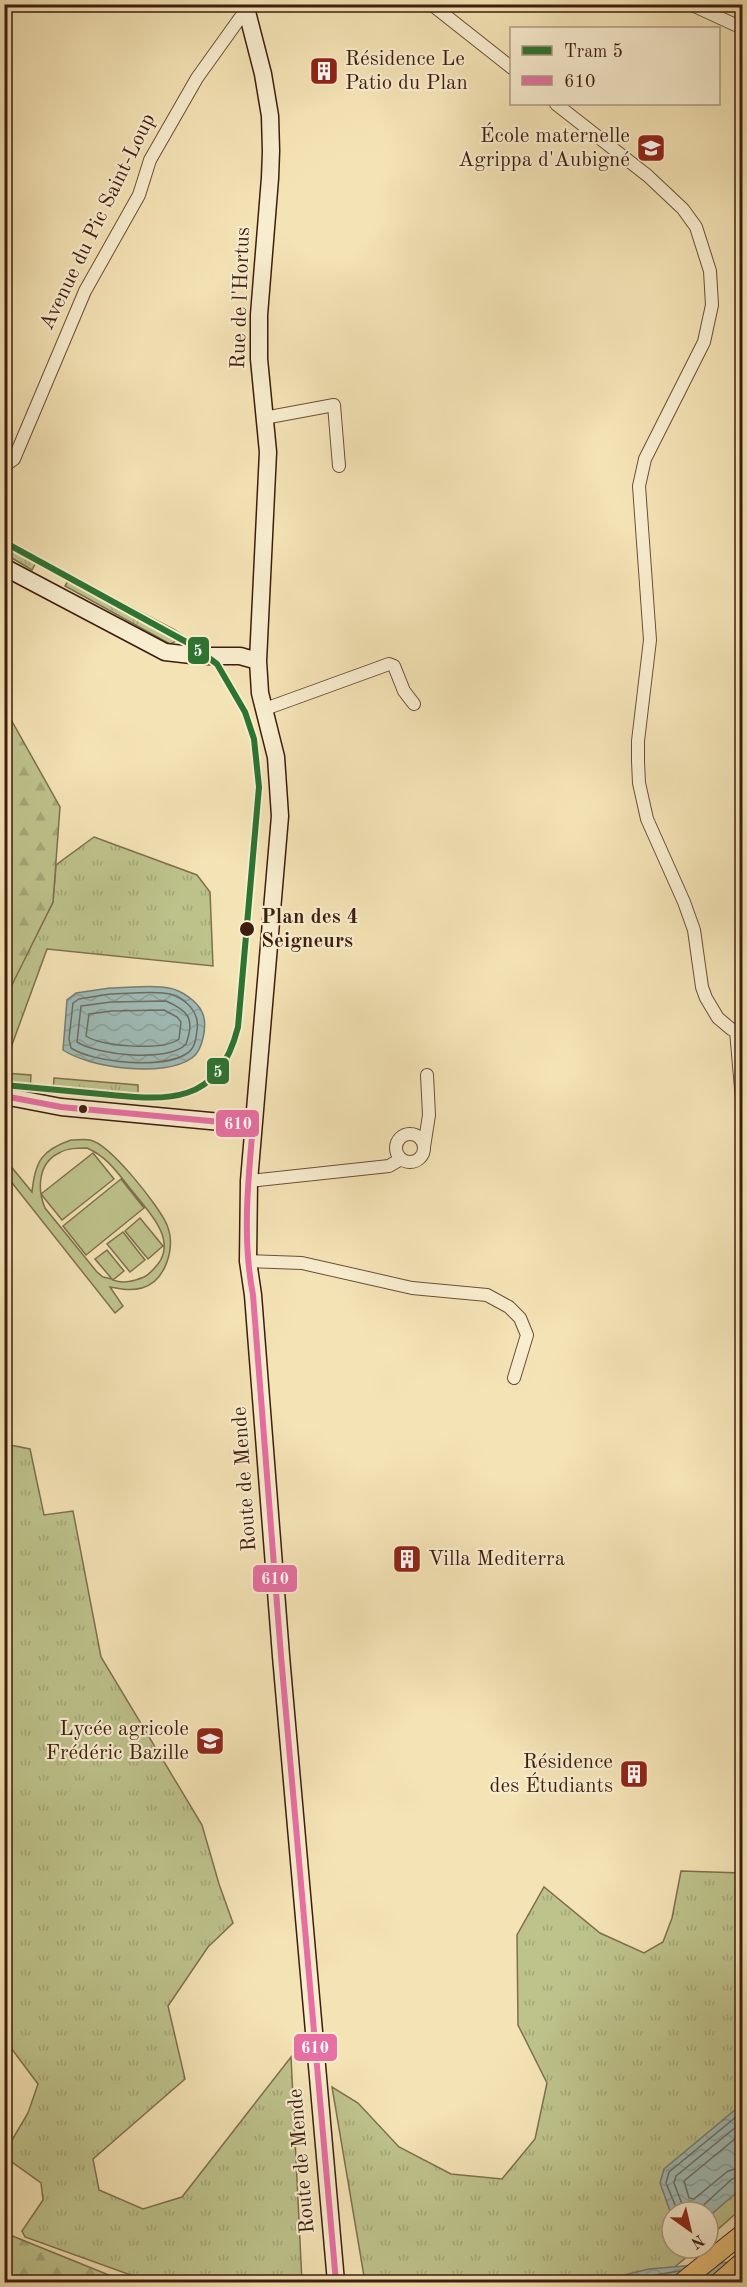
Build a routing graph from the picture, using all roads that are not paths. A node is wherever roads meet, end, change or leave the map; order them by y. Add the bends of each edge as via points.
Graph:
1 (431, 4) edge
2 (690, 4) edge
3 (245, 8) edge
4 (742, 28) edge
5 (510, 66) edge
6 (557, 105) edge
7 (264, 418) junction
8 (4, 466) edge
9 (339, 466) dead end
10 (4, 567) edge
11 (258, 661) junction
12 (414, 704) dead end
13 (265, 709) junction
14 (739, 1032) edge
15 (427, 1075) dead end
16 (4, 1096) edge
17 (742, 1100) edge
18 (253, 1125) junction
19 (424, 1147) junction
20 (401, 1159) junction
21 (249, 1181) junction
22 (248, 1261) junction
23 (514, 1378) dead end
24 (742, 2234) edge
25 (742, 2244) edge
26 (715, 2261) junction
27 (742, 2262) edge
28 (742, 2274) edge
29 (336, 2283) edge
30 (682, 2283) edge
31 (696, 2283) edge
32 (719, 2283) edge
33 (734, 2283) edge

1 - 5 street
2 - 4 street
3 - 7 main road, Rue de l'Hortus via 270,116 270,178 259,315
3 - 8 street, Avenue du Pic Saint-Loup via 197,78 150,160 139,195 86,291 14,459
6 - 14 street via 648,176 683,209 696,227 710,271 712,305 704,342 645,459 639,486 650,640 638,761 647,819 688,911 706,998 718,1018
7 - 9 street via 334,405
7 - 11 main road, Rue de l'Hortus via 268,452
10 - 11 main road via 165,652 240,656
11 - 13 main road, Route de Mende
12 - 13 street via 390,664
13 - 18 main road, Route de Mende via 276,757 280,816
14 - 17 street
15 - 19 street via 429,1115
16 - 18 main road via 61,1107
18 - 21 main road, Route de Mende
19 - 20 street via 422,1156 415,1161
19 - 20 street via 417,1135 403,1135 395,1147
20 - 21 street via 389,1166
21 - 22 main road, Route de Mende
22 - 23 street via 302,1263 412,1288 487,1295 509,1307 520,1318 527,1335
22 - 29 main road, Route de Mende
24 - 26 main road
25 - 26 main road
26 - 30 main road
26 - 31 main road
27 - 32 main road
28 - 33 main road

